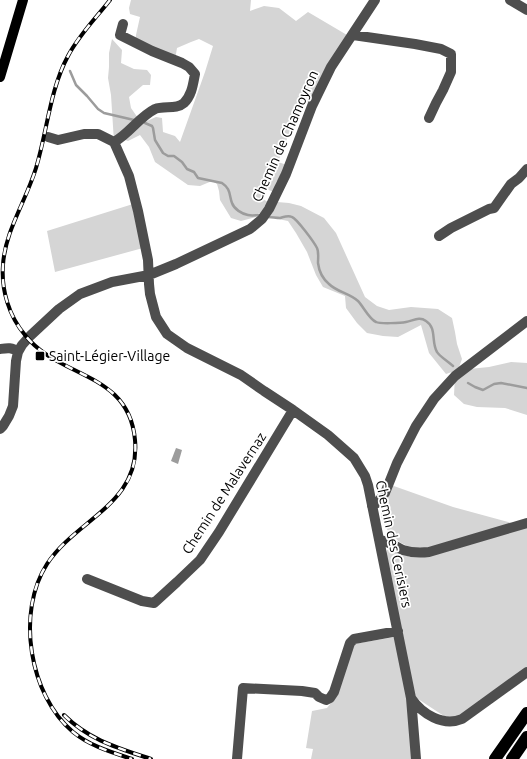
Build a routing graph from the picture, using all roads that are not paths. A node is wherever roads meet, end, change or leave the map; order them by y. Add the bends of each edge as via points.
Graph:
1 (23, 0) edge
2 (375, 0) edge
3 (510, 0) edge
4 (527, 10) edge
5 (123, 24) dead end
6 (353, 35) junction
7 (0, 77) edge
8 (429, 118) dead end
9 (48, 137) dead end
10 (114, 142) junction
11 (527, 169) edge
12 (439, 236) dead end
13 (149, 274) junction
14 (527, 321) edge
15 (0, 348) edge
16 (18, 352) junction
17 (294, 410) junction
18 (0, 429) edge
19 (372, 506) junction
20 (527, 523) edge
21 (379, 540) junction
22 (87, 579) dead end
23 (398, 631) junction
24 (527, 672) edge
25 (411, 698) junction
26 (527, 713) edge
27 (527, 737) edge
28 (236, 759) edge
29 (416, 759) edge
30 (495, 759) edge
31 (512, 759) edge

1 - 7 main road
2 - 6 street, Chemin de Chamoyron
3 - 4 street
5 - 10 street via 120,35 182,63 195,74 190,96 183,104 154,110
6 - 8 street via 441,49 451,54 451,72
6 - 13 street, Chemin de Chamoyron via 331,67 312,106 286,174 269,209 259,222
9 - 10 street via 58,140 84,134 98,134
10 - 13 street, Chemin des Cerisiers via 129,176
11 - 12 street via 511,184 494,208
13 - 16 street, Chemin de Chamoyron via 112,282 80,294 59,309 24,342
13 - 17 street, Chemin des Cerisiers via 150,294 156,317 167,334 187,348 241,375
14 - 19 street via 454,376 434,399 416,426 385,493 378,503
15 - 16 street via 13,348
16 - 18 street, Chemin de Chamoyron via 13,406 4,426
17 - 19 street, Chemin des Cerisiers via 354,458 365,476
17 - 22 street, Chemin de Malavernaz via 200,560 154,603
19 - 21 street, Chemin des Cerisiers
20 - 21 street via 429,552 405,550 390,542
21 - 23 street, Chemin des Cerisiers
23 - 25 street, Chemin des Cerisiers
23 - 28 street via 354,639 350,643 334,692 326,700 315,693 302,691 243,688
24 - 25 street via 455,722 436,719 417,706
25 - 29 street, Chemin des Cerisiers
26 - 30 highway
27 - 31 highway

